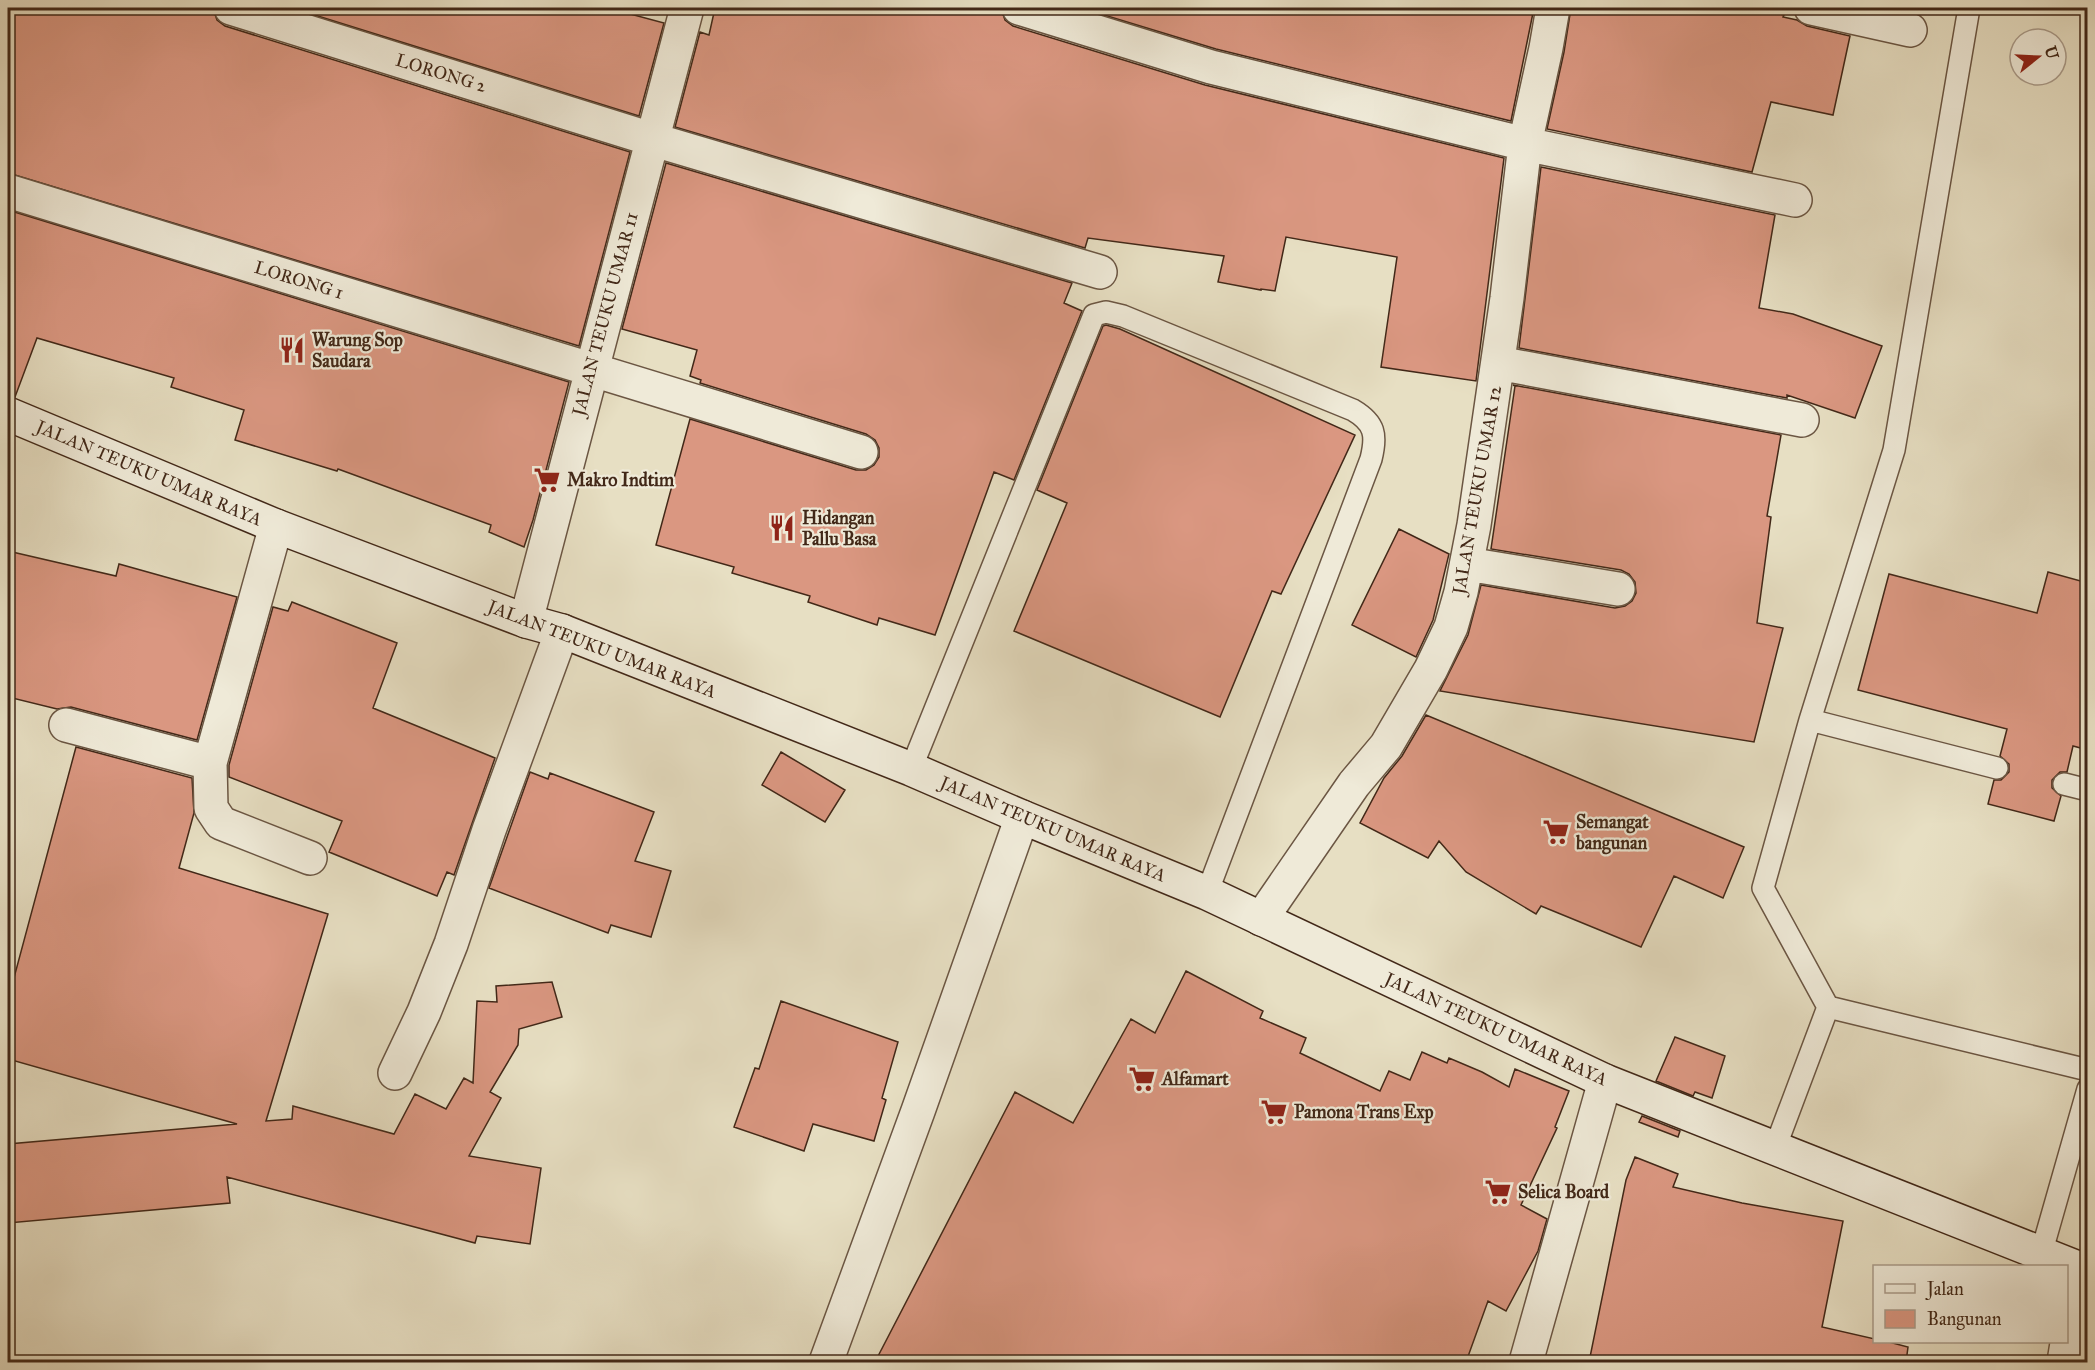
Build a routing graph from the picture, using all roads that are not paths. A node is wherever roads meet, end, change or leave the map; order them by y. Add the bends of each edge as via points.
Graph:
1 (231, 8) edge
2 (1019, 8) edge
3 (1553, 8) edge
4 (1811, 8) edge
5 (1968, 8) edge
6 (678, 10) edge
7 (1910, 30) dead end
8 (651, 139) junction
9 (1525, 144) junction
10 (8, 191) edge
11 (1795, 200) dead end
12 (1100, 272) dead end
13 (1498, 363) junction
14 (591, 369) junction
15 (8, 414) edge
16 (1802, 420) dead end
17 (861, 452) dead end
18 (276, 526) junction
19 (1467, 564) junction
20 (1618, 589) dead end
21 (525, 621) junction
22 (562, 631) junction
23 (1810, 720) junction
24 (66, 725) dead end
25 (210, 764) junction
26 (1998, 768) dead end
27 (911, 769) junction
28 (2064, 784) dead end
29 (2088, 790) edge
30 (1022, 817) junction
31 (310, 858) dead end
32 (1207, 893) junction
33 (1261, 919) junction
34 (1828, 1007) junction
35 (2088, 1070) edge
36 (395, 1072) dead end
37 (1605, 1081) junction
38 (2088, 1089) edge
39 (1775, 1148) junction
40 (2041, 1254) junction
41 (2083, 1270) edge
42 (2068, 1343) edge
43 (2068, 1343) edge
44 (826, 1362) edge
45 (1526, 1362) edge
46 (2064, 1362) edge

1 - 8 street, LORONG 2
2 - 9 street via 1211,67
3 - 9 street, JALAN TEUKU UMAR 12
4 - 7 street
5 - 23 lane via 1893,450
6 - 8 street, JALAN TEUKU UMAR 11
8 - 12 street, LORONG 2
8 - 14 street, JALAN TEUKU UMAR 11
9 - 11 street
9 - 13 street, JALAN TEUKU UMAR 12
10 - 14 street, LORONG 1
13 - 16 street
13 - 19 street, JALAN TEUKU UMAR 12
14 - 17 street, LORONG 1
14 - 21 street, JALAN TEUKU UMAR 11
15 - 18 street, JALAN TEUKU UMAR RAYA
18 - 21 street, JALAN TEUKU UMAR RAYA
18 - 25 street
19 - 20 street
19 - 33 street, JALAN TEUKU UMAR 12 via 1451,627 1405,714
21 - 22 street, JALAN TEUKU UMAR RAYA
22 - 27 street, JALAN TEUKU UMAR RAYA
22 - 36 street via 451,944
23 - 26 lane
23 - 34 lane via 1763,888
24 - 25 street
25 - 31 street via 211,807 221,823
27 - 30 street, JALAN TEUKU UMAR RAYA
27 - 32 lane via 1094,315 1106,312 1123,316 1353,410 1364,417 1374,433 1371,459
28 - 29 lane
30 - 32 street, JALAN TEUKU UMAR RAYA
30 - 44 street
32 - 33 street, JALAN TEUKU UMAR RAYA
33 - 37 street, JALAN TEUKU UMAR RAYA
34 - 35 lane
34 - 39 lane
37 - 39 street, JALAN TEUKU UMAR RAYA
37 - 45 street
38 - 40 lane
39 - 40 street, JALAN TEUKU UMAR RAYA
40 - 41 street, JALAN TEUKU UMAR RAYA
41 - 42 street
43 - 46 street

